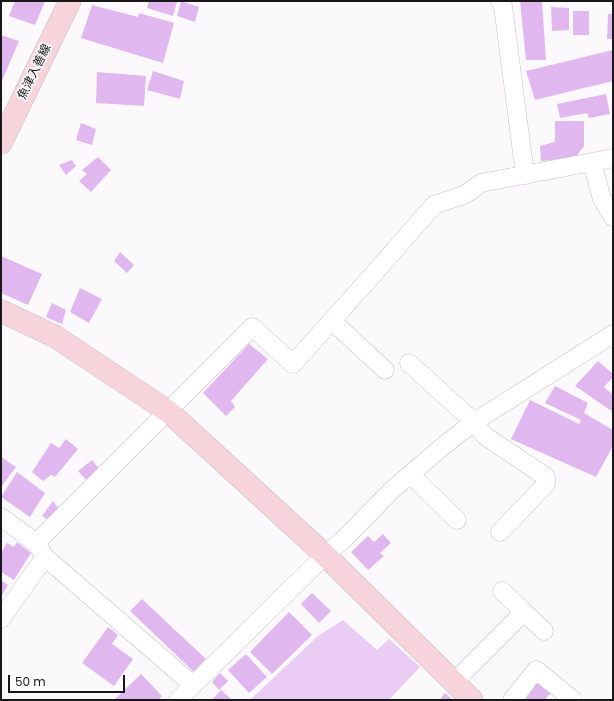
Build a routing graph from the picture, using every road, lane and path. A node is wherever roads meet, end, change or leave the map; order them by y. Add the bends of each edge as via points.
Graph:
1 (70, 1) edge
2 (500, 1) edge
3 (1, 143) edge
4 (613, 158) edge
5 (592, 162) junction
6 (525, 175) junction
7 (613, 217) edge
8 (1, 311) edge
9 (332, 321) junction
10 (613, 334) edge
11 (409, 363) dead end
12 (385, 370) dead end
13 (169, 412) junction
14 (474, 422) junction
15 (410, 474) junction
16 (1, 517) edge
17 (456, 520) dead end
18 (500, 532) dead end
19 (40, 550) junction
20 (325, 555) junction
21 (502, 592) dead end
22 (524, 612) junction
23 (1, 619) edge
24 (544, 631) dead end
25 (454, 682) junction
26 (193, 685) junction
27 (178, 700) edge
28 (472, 700) edge
29 (512, 700) edge
30 (573, 700) edge

1 - 3 street, 魚津入善線
2 - 6 street via 503,6
4 - 5 street
5 - 6 street
5 - 7 street via 602,199
6 - 9 street via 481,183 466,194 434,205
8 - 13 street via 56,337
9 - 12 street
9 - 13 street via 293,364 252,327
10 - 14 street
11 - 14 street
13 - 19 street
13 - 20 street
14 - 15 street
14 - 18 street via 485,436 546,477 546,484
15 - 17 street
15 - 20 street
16 - 19 street
19 - 23 street
19 - 26 street
20 - 25 street
20 - 26 street
21 - 22 street
22 - 24 street
22 - 25 street
25 - 28 street
26 - 27 street
29 - 30 street via 536,670

